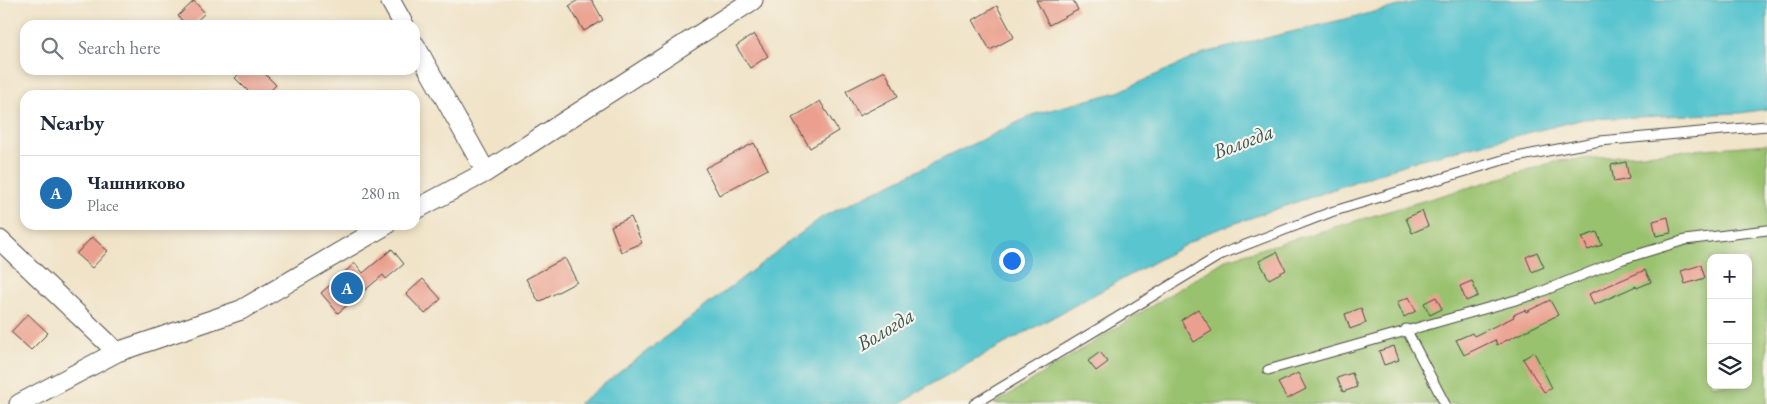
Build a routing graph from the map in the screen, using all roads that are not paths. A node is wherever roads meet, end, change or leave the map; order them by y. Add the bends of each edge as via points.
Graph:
1 (390, 0) edge
2 (753, 0) edge
3 (401, 20) edge
4 (420, 54) edge
5 (1767, 126) edge
6 (486, 172) junction
7 (420, 207) edge
8 (377, 230) edge
9 (1767, 230) edge
10 (0, 240) edge
11 (1406, 329) junction
12 (117, 352) junction
13 (1268, 370) dead end
14 (19, 404) edge
15 (974, 404) edge
16 (1445, 404) edge

1 - 3 street
2 - 6 street
4 - 6 street
5 - 15 lane via 1600,141 1506,159 1331,212 1222,254
6 - 7 street
8 - 12 street via 241,310
9 - 11 lane via 1686,240 1623,259 1533,294
10 - 12 street
11 - 13 lane
11 - 16 lane
12 - 14 street

